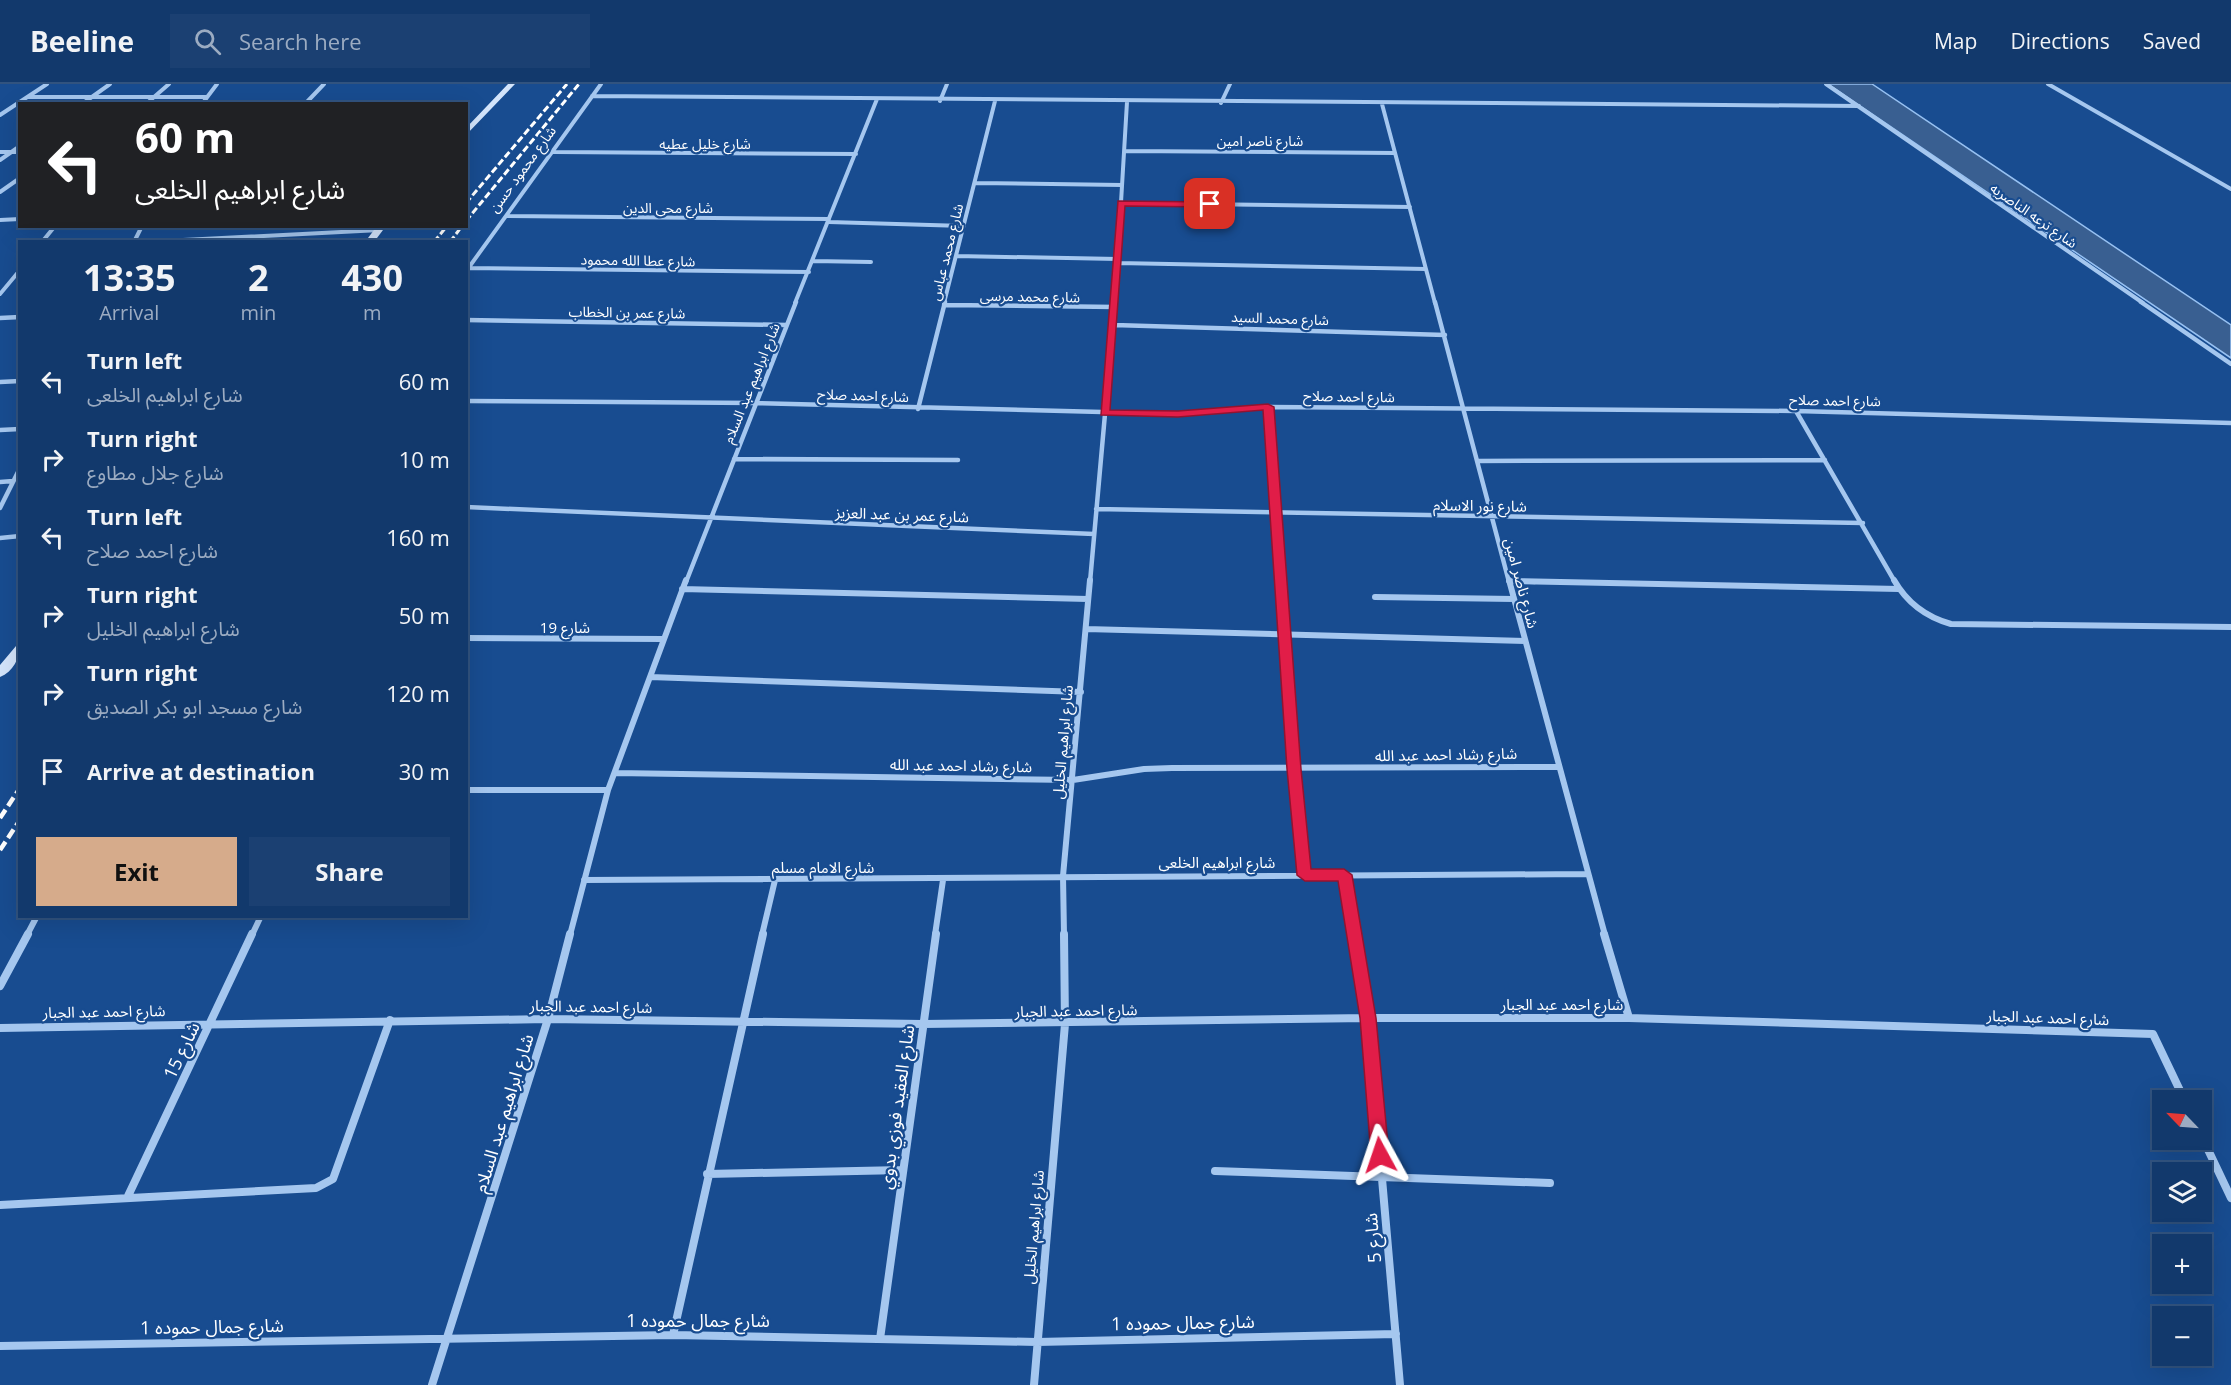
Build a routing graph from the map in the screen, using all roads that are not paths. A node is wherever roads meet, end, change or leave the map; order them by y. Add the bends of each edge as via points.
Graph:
1 (47, 84) edge
2 (110, 84) edge
3 (169, 84) edge
4 (217, 84) edge
5 (324, 84) edge
6 (512, 84) edge
7 (600, 84) edge
8 (947, 84) edge
9 (1230, 84) edge
10 (1826, 84) edge
11 (2048, 84) edge
12 (592, 96) junction
13 (28, 97) junction
14 (207, 97) junction
15 (90, 98) junction
16 (153, 98) junction
17 (877, 99) junction
18 (940, 101) junction
19 (995, 101) junction
20 (20, 102) edge
21 (85, 102) edge
22 (148, 102) edge
23 (203, 102) edge
24 (308, 102) edge
25 (1127, 102) junction
26 (18, 103) edge
27 (1221, 103) junction
28 (1382, 105) junction
29 (1859, 106) junction
30 (0, 115) edge
31 (468, 131) edge
32 (18, 147) edge
33 (1124, 151) junction
34 (0, 152) edge
35 (11, 152) junction
36 (18, 152) edge
37 (554, 152) junction
38 (1395, 153) junction
39 (856, 154) junction
40 (0, 160) edge
41 (18, 179) edge
42 (975, 183) junction
43 (1122, 185) junction
44 (2231, 189) edge
45 (0, 192) edge
46 (1121, 203) junction
47 (1410, 207) junction
48 (506, 216) junction
49 (18, 219) edge
50 (0, 220) edge
51 (829, 220) junction
52 (964, 225) junction
53 (53, 228) edge
54 (381, 228) edge
55 (44, 240) edge
56 (178, 240) edge
57 (371, 240) edge
58 (956, 256) junction
59 (813, 261) junction
60 (1118, 261) junction
61 (872, 262) dead end
62 (468, 268) edge
63 (468, 269) edge
64 (1426, 269) junction
65 (18, 272) edge
66 (809, 272) junction
67 (0, 294) edge
68 (944, 305) junction
69 (1115, 307) junction
70 (18, 317) edge
71 (0, 318) edge
72 (468, 320) edge
73 (787, 325) junction
74 (1114, 325) junction
75 (1445, 335) junction
76 (2231, 364) edge
77 (18, 381) edge
78 (0, 382) edge
79 (468, 401) edge
80 (756, 403) junction
81 (1268, 407) junction
82 (918, 409) junction
83 (1464, 409) junction
84 (1796, 411) junction
85 (1105, 413) junction
86 (2231, 423) edge
87 (18, 429) edge
88 (0, 430) edge
89 (734, 459) junction
90 (958, 460) dead end
91 (1825, 460) junction
92 (1478, 461) junction
93 (18, 472) edge
94 (13, 481) junction
95 (0, 482) edge
96 (468, 507) edge
97 (0, 508) edge
98 (1096, 509) junction
99 (1276, 513) junction
100 (1492, 518) junction
101 (709, 519) junction
102 (1863, 524) junction
103 (1094, 534) junction
104 (18, 536) edge
105 (0, 538) edge
106 (1509, 581) junction
107 (682, 589) junction
108 (1899, 589) junction
109 (1375, 597) dead end
110 (1088, 599) junction
111 (1514, 599) junction
112 (2231, 627) edge
113 (1086, 628) junction
114 (1285, 635) junction
115 (468, 638) edge
116 (663, 639) junction
117 (1525, 641) junction
118 (18, 651) edge
119 (0, 673) edge
120 (650, 677) junction
121 (1081, 692) junction
122 (1558, 767) junction
123 (1294, 769) junction
124 (615, 773) junction
125 (1073, 780) junction
126 (468, 790) edge
127 (608, 790) junction
128 (1587, 874) junction
129 (1305, 875) junction
130 (1344, 875) junction
131 (1063, 876) junction
132 (584, 880) junction
133 (775, 880) junction
134 (943, 880) junction
135 (36, 918) edge
136 (260, 918) edge
137 (0, 986) edge
138 (1368, 1018) junction
139 (1629, 1018) junction
140 (548, 1019) junction
141 (390, 1020) junction
142 (211, 1022) junction
143 (742, 1022) junction
144 (923, 1024) junction
145 (1065, 1024) junction
146 (0, 1028) edge
147 (2180, 1090) edge
148 (2208, 1150) edge
149 (903, 1170) junction
150 (1215, 1171) dead end
151 (707, 1174) junction
152 (1382, 1178) junction
153 (1550, 1184) dead end
154 (128, 1196) junction
155 (2231, 1198) edge
156 (0, 1205) edge
157 (1396, 1334) junction
158 (673, 1335) junction
159 (448, 1339) junction
160 (880, 1339) junction
161 (1037, 1342) junction
162 (0, 1346) edge
163 (432, 1385) edge
164 (1034, 1385) edge
165 (1400, 1385) edge

1 - 13 street
2 - 15 street
3 - 16 street
4 - 14 street
5 - 24 street
6 - 31 street
7 - 12 street, شارع محمود حسن
8 - 18 street
9 - 27 street
10 - 29 street, شارع ترعه الناصريه
11 - 44 street
12 - 17 street
12 - 37 street, شارع محمود حسن
13 - 15 street
13 - 20 street
14 - 16 street
14 - 23 street
15 - 16 street
15 - 21 street
16 - 22 street
17 - 18 street
17 - 39 street, شارع ابراهيم عبد السلام
18 - 19 street
19 - 25 street
19 - 42 street, شارع محمد عباس
25 - 27 street
25 - 33 street, شارع ابراهيم الخليل
26 - 30 street
27 - 28 street
28 - 29 street
28 - 38 street, شارع ناصر امين
29 - 76 street, شارع ترعه الناصريه
32 - 35 street
33 - 38 street, شارع ناصر امين
33 - 43 street, شارع ابراهيم الخليل
34 - 35 street
35 - 36 street
35 - 40 street
37 - 39 street, شارع خليل عطيه
37 - 48 street, شارع محمود حسن
38 - 47 street, شارع ناصر امين
39 - 51 street, شارع ابراهيم عبد السلام
41 - 45 street
42 - 43 street
42 - 52 street, شارع محمد عباس
43 - 46 street, شارع ابراهيم الخليل
46 - 47 street
46 - 60 street, شارع ابراهيم الخليل
47 - 64 street, شارع ناصر امين
48 - 51 street, شارع محى الدين
48 - 62 street, شارع محمود حسن
49 - 50 street
51 - 52 street, شارع محى الدين
51 - 59 street, شارع ابراهيم عبد السلام
52 - 58 street, شارع محمد عباس
53 - 55 street
54 - 56 street
54 - 57 street
58 - 60 street
58 - 68 street, شارع محمد عباس
59 - 61 street
59 - 66 street, شارع ابراهيم عبد السلام
60 - 64 street
60 - 69 street, شارع ابراهيم الخليل
63 - 66 street, شارع عطا الله محمود
64 - 75 street, شارع ناصر امين
65 - 67 street
66 - 73 street, شارع ابراهيم عبد السلام
68 - 69 street, شارع محمد مرسى
68 - 82 street, شارع محمد عباس
69 - 74 street, شارع ابراهيم الخليل
70 - 71 street
72 - 73 street, شارع عمر بن الخطاب
73 - 80 street, شارع ابراهيم عبد السلام
74 - 75 street, شارع محمد السيد
74 - 85 street, شارع ابراهيم الخليل
75 - 83 street, شارع ناصر امين
77 - 78 street
79 - 80 street, شارع احمد صلاح
80 - 82 street, شارع احمد صلاح
80 - 89 street, شارع ابراهيم عبد السلام
81 - 83 street, شارع احمد صلاح
81 - 85 street, شارع احمد صلاح via 1178,414
81 - 99 street
82 - 85 street, شارع احمد صلاح
83 - 84 street, شارع احمد صلاح
83 - 92 street, شارع ناصر امين
84 - 86 street, شارع احمد صلاح
84 - 91 street
85 - 98 street, شارع ابراهيم الخليل
87 - 88 street
89 - 90 street
89 - 101 street, شارع ابراهيم عبد السلام
91 - 92 street
91 - 102 street
92 - 100 street, شارع ناصر امين
93 - 94 street
94 - 95 street
94 - 97 street
96 - 101 street, شارع عمر بن عبد العزيز
98 - 99 street, شارع نور الاسلام
98 - 103 street, شارع ابراهيم الخليل
99 - 100 street, شارع نور الاسلام
99 - 114 street
100 - 102 street, شارع نور الاسلام
100 - 106 street, شارع ناصر امين
101 - 103 street, شارع عمر بن عبد العزيز
101 - 107 street, شارع ابراهيم عبد السلام
102 - 108 street
103 - 110 street, شارع ابراهيم الخليل
104 - 105 street
106 - 108 street
106 - 111 street, شارع ناصر امين
107 - 110 street
107 - 116 street, شارع ابراهيم عبد السلام
108 - 112 street via 1923,615 1951,624
109 - 111 street
110 - 113 street, شارع ابراهيم الخليل
111 - 117 street, شارع ناصر امين
113 - 114 street
113 - 121 street, شارع ابراهيم الخليل
114 - 117 street
114 - 123 street
115 - 116 street, شارع 19
116 - 120 street, شارع ابراهيم عبد السلام
117 - 122 street, شارع ناصر امين
118 - 119 street
120 - 121 street
120 - 124 street, شارع ابراهيم عبد السلام
121 - 125 street, شارع ابراهيم الخليل
122 - 123 street, شارع رشاد احمد عبد الله
122 - 128 street, شارع ناصر امين
123 - 125 street, شارع رشاد احمد عبد الله via 1144,769
123 - 129 street
124 - 125 street, شارع رشاد احمد عبد الله
124 - 127 street, شارع ابراهيم عبد السلام
125 - 131 street, شارع ابراهيم الخليل
126 - 127 street
127 - 132 street, شارع ابراهيم عبد السلام
128 - 130 street, شارع ابراهيم الخلعى
128 - 139 street, شارع ناصر امين
129 - 130 street, شارع ابراهيم الخلعى
129 - 131 street, شارع ابراهيم الخلعى
130 - 138 street, شارع 5
131 - 134 street, شارع الامام مسلم
131 - 145 street, شارع ابراهيم الخليل
132 - 133 street, شارع الامام مسلم
132 - 140 street, شارع ابراهيم عبد السلام
133 - 134 street, شارع الامام مسلم
133 - 143 street
134 - 144 street, شارع العقيد فوزي بدوي
135 - 137 street
136 - 142 street, شارع 15
138 - 139 street, شارع احمد عبد الجبار
138 - 145 street, شارع احمد عبد الجبار
138 - 152 street, شارع 5
139 - 147 street, شارع احمد عبد الجبار via 2152,1034
140 - 141 street, شارع احمد عبد الجبار
140 - 143 street, شارع احمد عبد الجبار
140 - 159 street, شارع ابراهيم عبد السلام
141 - 142 street, شارع احمد عبد الجبار
141 - 154 street via 336,1173 325,1185
142 - 146 street, شارع احمد عبد الجبار
142 - 154 street, شارع 15
143 - 144 street, شارع احمد عبد الجبار
143 - 151 street
144 - 145 street, شارع احمد عبد الجبار
144 - 149 street, شارع العقيد فوزي بدوي
145 - 161 street, شارع ابراهيم الخليل
148 - 155 street
149 - 151 street
149 - 160 street, شارع العقيد فوزي بدوي
150 - 152 street
151 - 158 street
152 - 153 street
152 - 157 street, شارع 5
154 - 156 street
157 - 161 street, شارع جمال حموده 1
157 - 165 street, شارع 5
158 - 159 street, شارع جمال حموده 1
158 - 160 street, شارع جمال حموده 1
159 - 162 street, شارع جمال حموده 1
159 - 163 street, شارع ابراهيم عبد السلام
160 - 161 street, شارع جمال حموده 1
161 - 164 street, شارع ابراهيم الخليل

